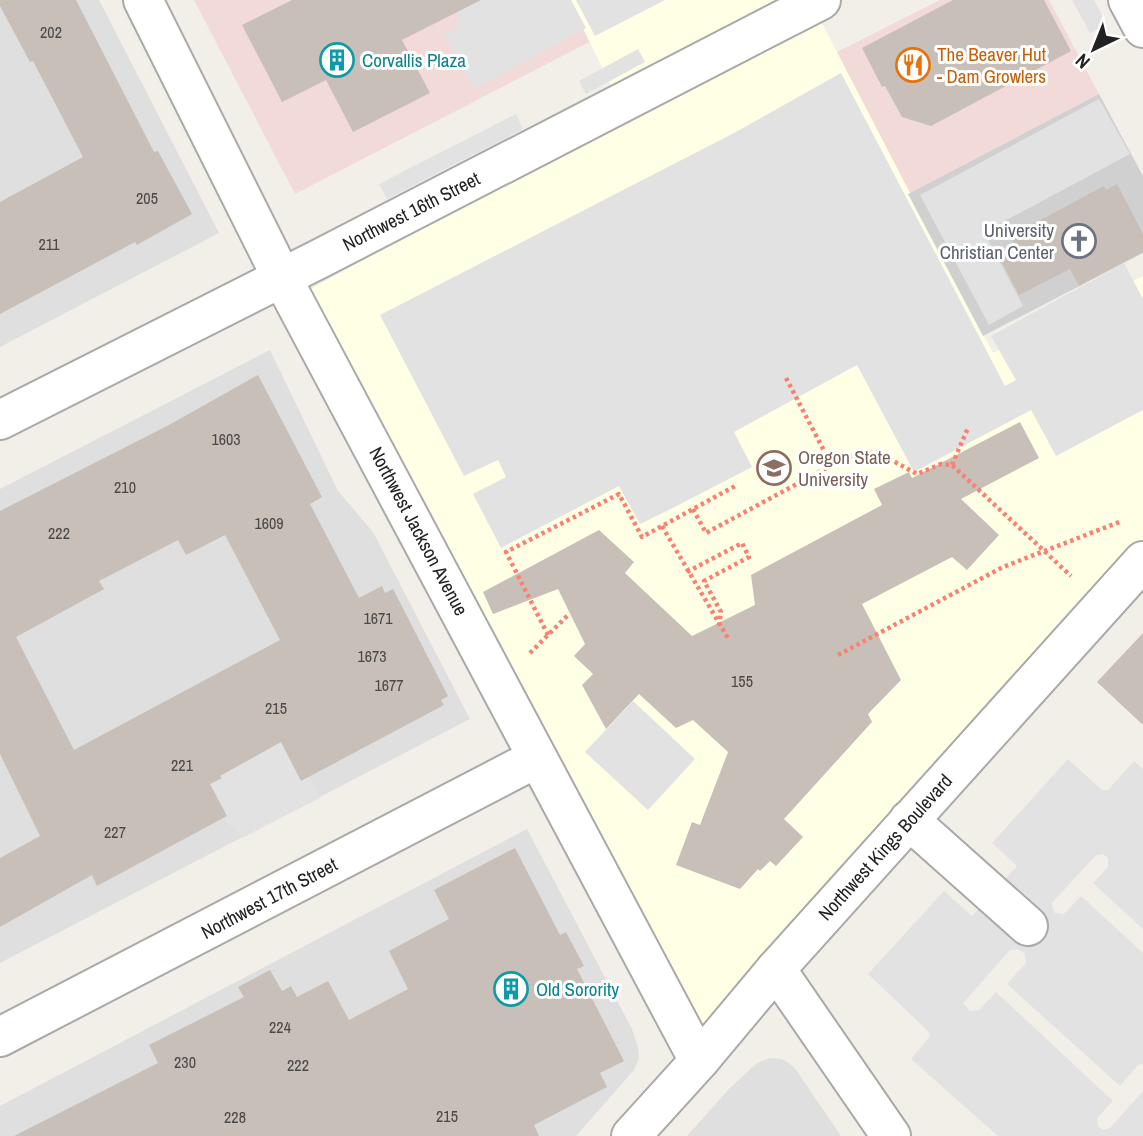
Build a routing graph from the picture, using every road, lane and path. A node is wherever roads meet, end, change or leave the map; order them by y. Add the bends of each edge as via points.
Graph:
1 (143, 0) edge
2 (821, 0) edge
3 (1128, 0) edge
4 (1143, 28) edge
5 (282, 278) junction
6 (786, 378) dead end
7 (0, 420) edge
8 (968, 428) dead end
9 (952, 465) junction
10 (832, 466) junction
11 (735, 486) dead end
12 (693, 509) junction
13 (1123, 521) dead end
14 (662, 526) junction
15 (1043, 552) junction
16 (1143, 561) edge
17 (687, 572) junction
18 (1072, 577) dead end
19 (569, 614) dead end
20 (719, 625) junction
21 (548, 635) junction
22 (729, 640) dead end
23 (838, 655) dead end
24 (527, 657) dead end
25 (537, 758) junction
26 (909, 820) junction
27 (1028, 926) dead end
28 (776, 969) junction
29 (0, 1037) edge
30 (699, 1060) junction
31 (631, 1136) edge
32 (891, 1136) edge

1 - 5 street, Northwest Jackson Avenue
2 - 5 street, Northwest 16th Street
3 - 4 street
5 - 7 street, Northwest 16th Street
5 - 25 street, Northwest Jackson Avenue
6 - 10 path
8 - 9 path
9 - 10 path via 941,464 917,474 877,452 845,458
9 - 15 path
10 - 12 path via 706,533
11 - 12 path
12 - 14 path
13 - 15 path
14 - 17 path
14 - 21 path via 642,537 619,494 506,552
15 - 18 path
15 - 23 path via 1003,567
16 - 26 street, Northwest Kings Boulevard
17 - 20 path
17 - 20 path via 742,543 749,557 704,581 721,612
19 - 21 path
20 - 22 path
21 - 24 path
25 - 29 street, Northwest 17th Street
25 - 30 street, Northwest Jackson Avenue
26 - 27 street
26 - 28 street, Northwest Kings Boulevard
28 - 30 street, Northwest Kings Boulevard
28 - 32 street
30 - 31 street, Northwest Kings Boulevard

